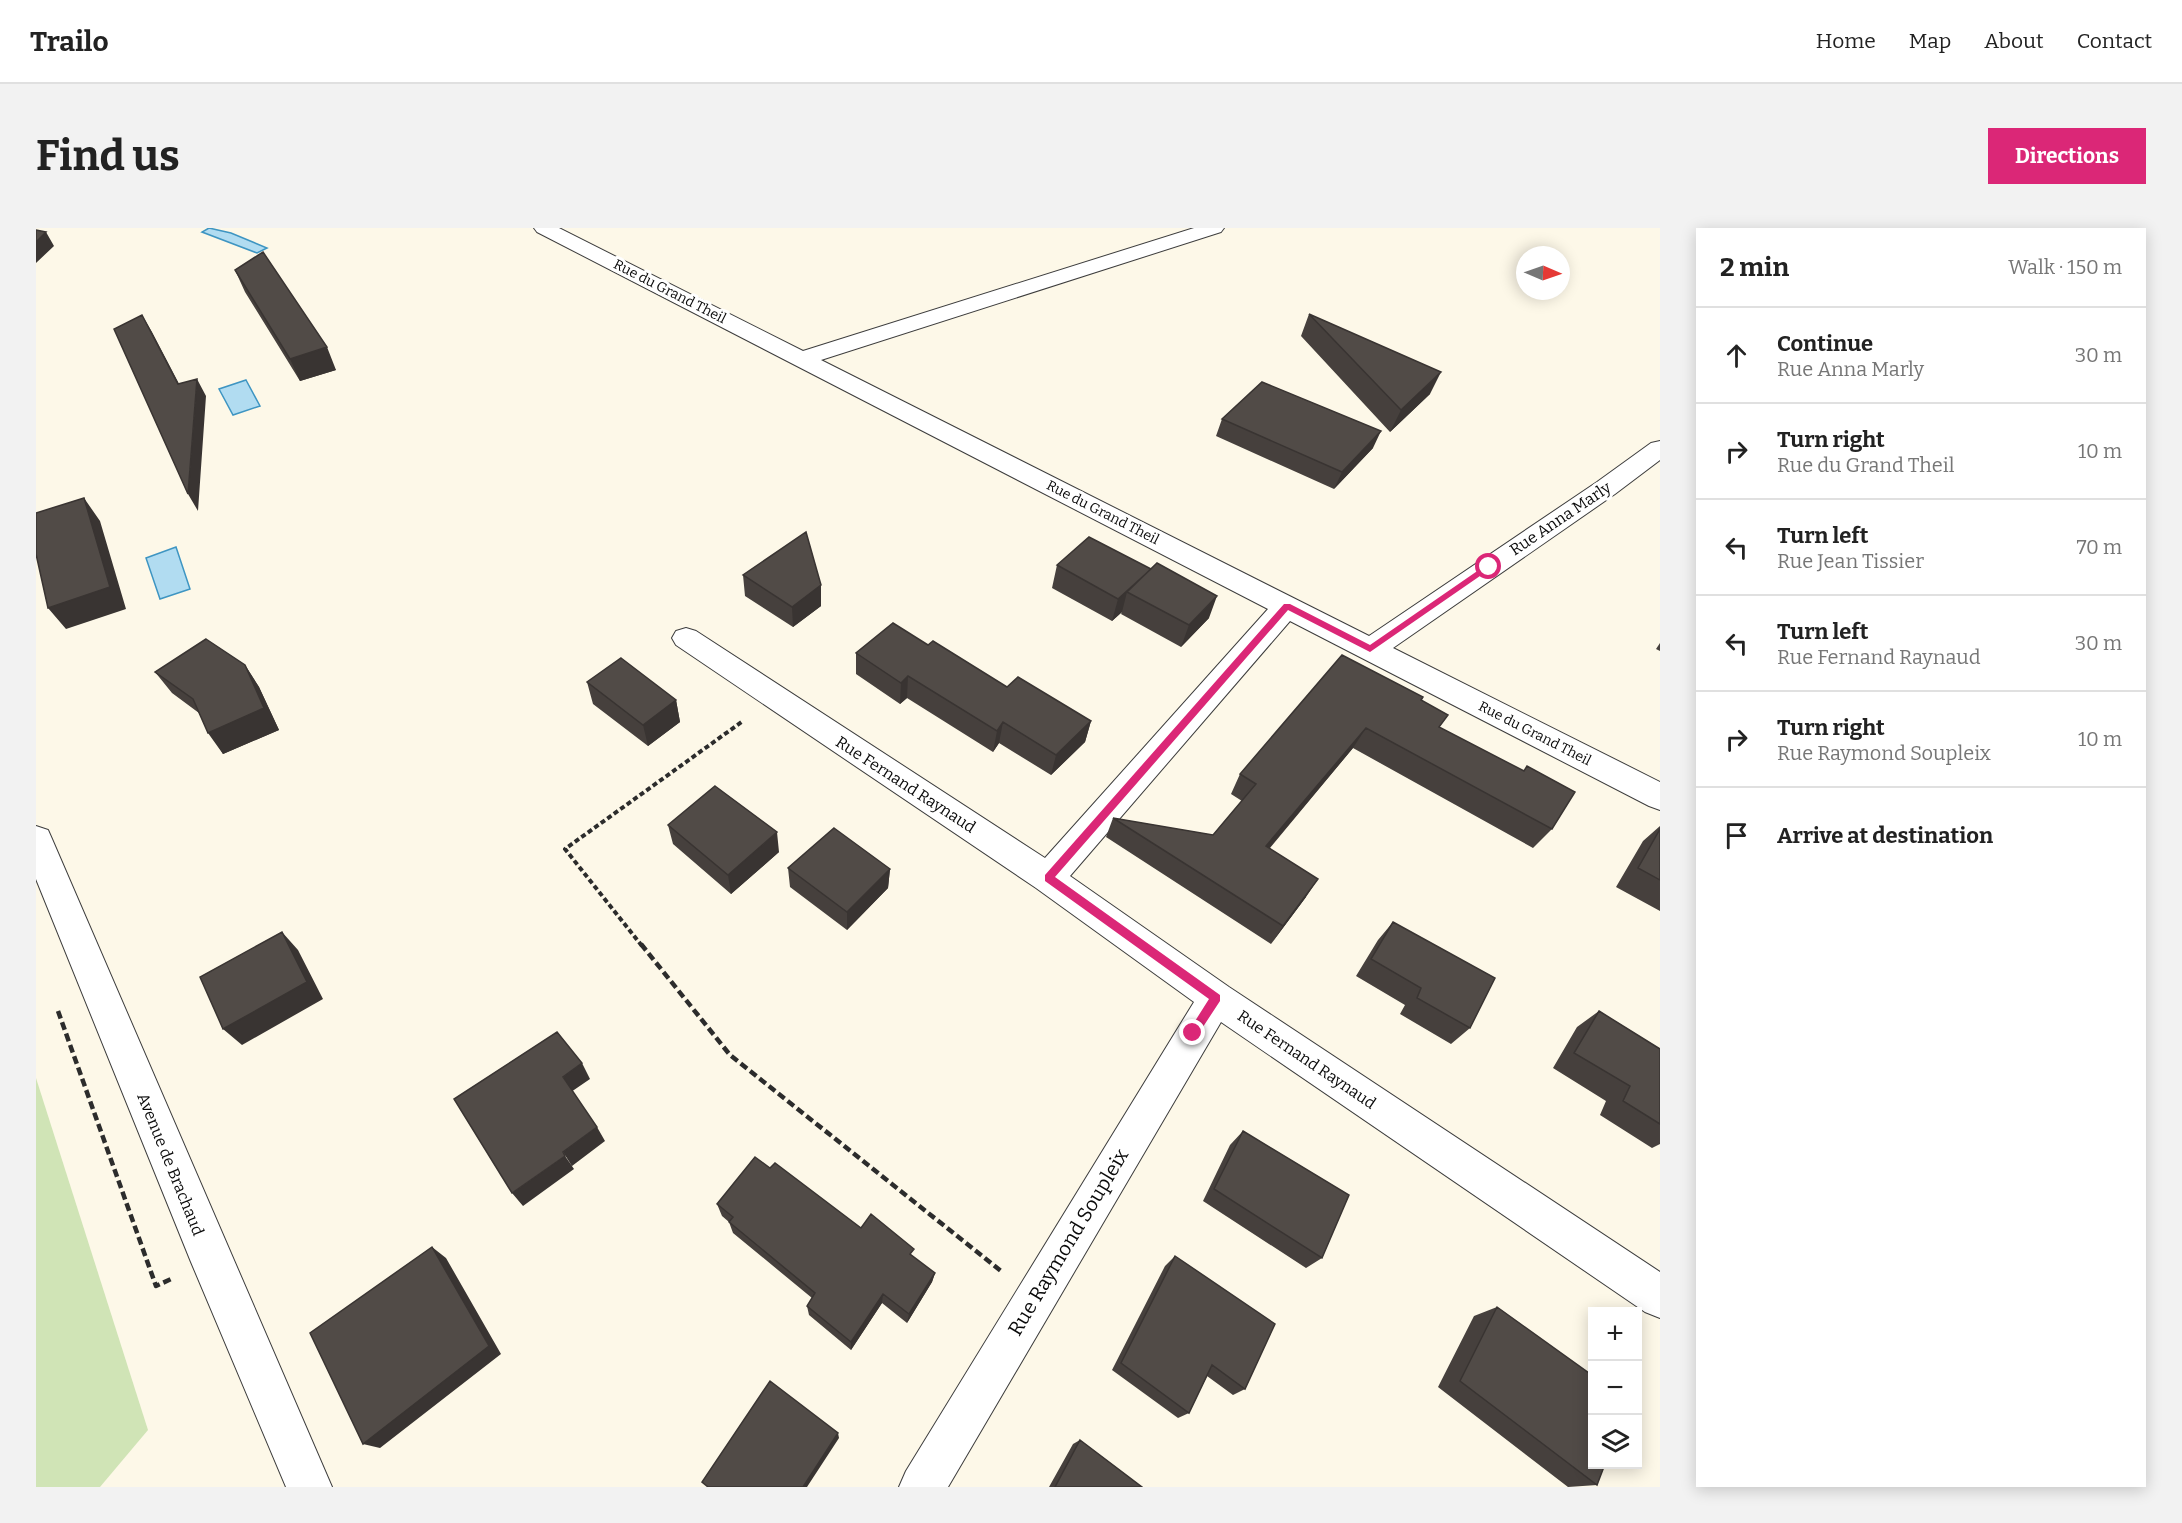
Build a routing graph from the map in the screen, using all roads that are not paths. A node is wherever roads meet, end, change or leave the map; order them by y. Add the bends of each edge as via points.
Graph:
1 (544, 228) edge
2 (1214, 228) edge
3 (803, 358) junction
4 (1660, 448) edge
5 (1287, 606) junction
6 (686, 638) dead end
7 (1370, 649) junction
8 (1660, 797) edge
9 (36, 839) edge
10 (1048, 878) junction
11 (1216, 998) junction
12 (1660, 1297) edge
13 (309, 1487) edge
14 (922, 1487) edge

1 - 3 street, Rue du Grand Theil
2 - 3 street
3 - 5 street, Rue du Grand Theil
4 - 7 street, Rue Anna Marly
5 - 7 street, Rue du Grand Theil
5 - 10 street
6 - 10 street, Rue Fernand Raynaud
7 - 8 street, Rue du Grand Theil
9 - 13 street, Avenue de Brachaud
10 - 11 street, Rue Fernand Raynaud
11 - 12 street, Rue Fernand Raynaud
11 - 14 street, Rue Raymond Soupleix

